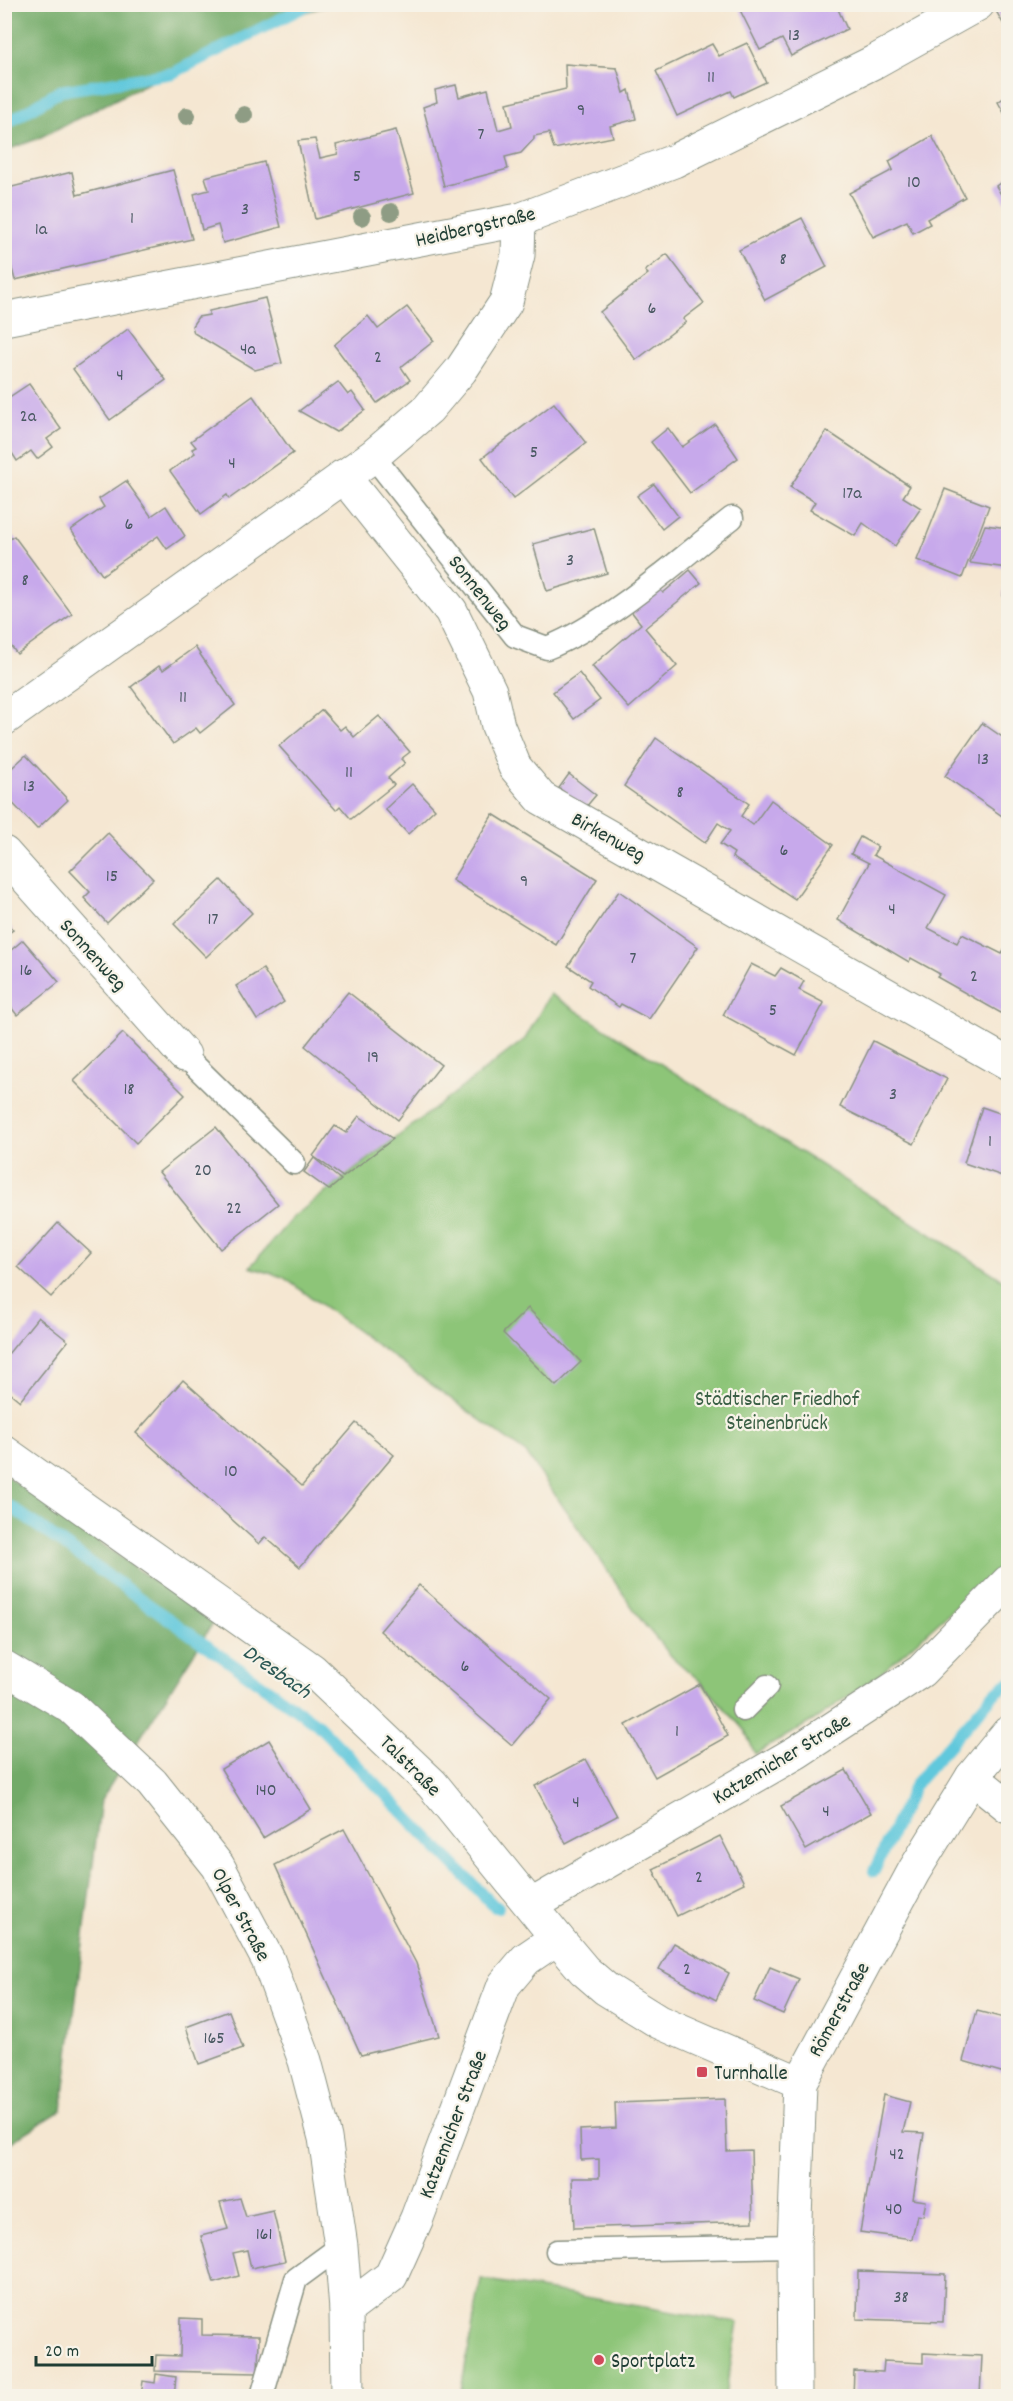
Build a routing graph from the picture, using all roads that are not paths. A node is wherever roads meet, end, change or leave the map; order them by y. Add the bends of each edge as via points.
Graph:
1 (978, 4) edge
2 (519, 220) junction
3 (4, 319) edge
4 (374, 456) junction
5 (343, 476) junction
6 (732, 518) dead end
7 (4, 719) edge
8 (4, 854) edge
9 (184, 1055) joint
10 (1008, 1064) edge
11 (294, 1163) dead end
12 (4, 1452) edge
13 (1008, 1582) edge
14 (4, 1667) edge
15 (767, 1686) dead end
16 (743, 1710) dead end
17 (1008, 1733) edge
18 (972, 1778) junction
19 (1008, 1806) edge
20 (532, 1905) junction
21 (557, 1938) junction
22 (800, 2083) junction
23 (341, 2246) junction
24 (794, 2246) junction
25 (556, 2251) dead end
26 (346, 2310) junction
27 (262, 2397) edge
28 (347, 2397) edge
29 (795, 2397) edge

1 - 2 street, Heidbergstraße via 874,62 674,161
2 - 3 street, Heidbergstraße
2 - 4 street via 518,255 506,302 461,370 428,409
4 - 5 street
4 - 6 lane, Sonnenweg via 515,636 547,648 570,639 620,605
5 - 7 street
5 - 10 street, Birkenweg via 451,611 490,691 498,726 515,766 541,798
8 - 9 street, Sonnenweg
9 - 11 lane
12 - 20 street, Talstraße via 312,1670 432,1784
13 - 20 street, Katzemicher Straße via 921,1671 797,1752
14 - 23 street, Olper Straße via 71,1707 152,1783 218,1866 268,1960 305,2061 325,2138
15 - 16 lane
17 - 18 street, Römerstraße
18 - 19 street
18 - 22 street, Römerstraße via 914,1871
20 - 21 street, Talstraße
21 - 22 street, Talstraße via 606,1989 658,2022
21 - 26 street, Katzemicher Straße via 526,1959 504,1985 417,2218 391,2276
22 - 24 street, Römerstraße
23 - 26 street, Olper Straße
23 - 27 lane via 296,2278
24 - 25 lane
24 - 29 street, Römerstraße
26 - 28 street, Olper Straße

